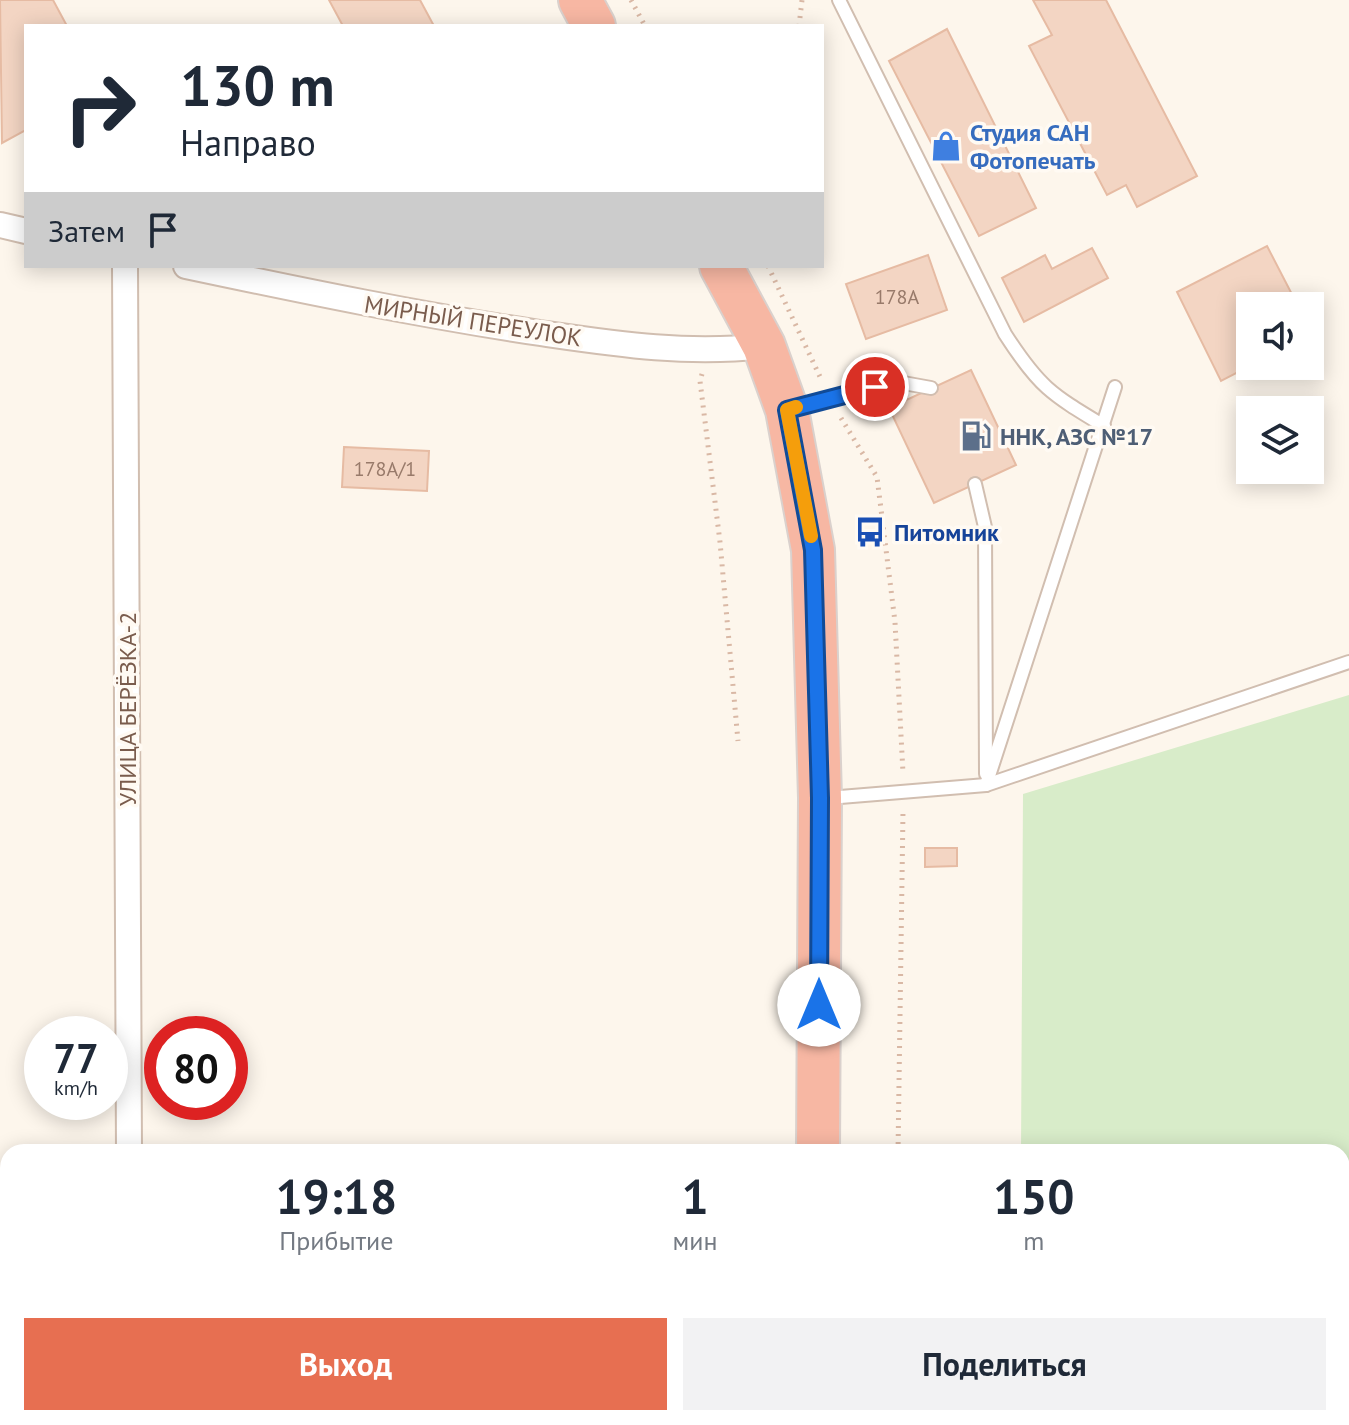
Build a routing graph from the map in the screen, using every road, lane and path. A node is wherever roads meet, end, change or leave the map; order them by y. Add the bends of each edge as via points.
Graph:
1 (580, 0) edge
2 (631, 0) edge
3 (802, 0) edge
4 (839, 0) edge
5 (593, 24) edge
6 (644, 24) edge
7 (799, 24) edge
8 (0, 225) edge
9 (24, 231) edge
10 (125, 268) edge
11 (195, 268) edge
12 (722, 268) edge
13 (764, 346) junction
14 (712, 351) junction
15 (1115, 387) dead end
16 (931, 388) dead end
17 (829, 398) junction
18 (787, 410) junction
19 (1104, 426) junction
20 (975, 484) dead end
21 (1349, 662) edge
22 (738, 741) dead end
23 (986, 785) junction
24 (904, 792) junction
25 (820, 798) junction
26 (129, 1144) edge
27 (818, 1144) edge
28 (898, 1144) edge

1 - 5 highway
2 - 6 path
3 - 7 path
4 - 19 lane via 1009,341 1047,392
8 - 9 street
10 - 26 street, УЛИЦА БЕРЁЗКА-2
11 - 14 street, МИРНЫЙ ПЕРЕУЛОК via 400,312 654,349
12 - 13 highway
13 - 14 street, МИРНЫЙ ПЕРЕУЛОК
13 - 18 highway
14 - 22 path via 700,381
15 - 19 lane
16 - 17 lane via 898,382
17 - 18 lane
17 - 24 path via 877,477 895,622
18 - 25 highway via 813,550
19 - 23 lane
20 - 23 lane via 985,527
21 - 23 lane
23 - 24 lane
24 - 25 lane
24 - 28 path
25 - 27 highway

